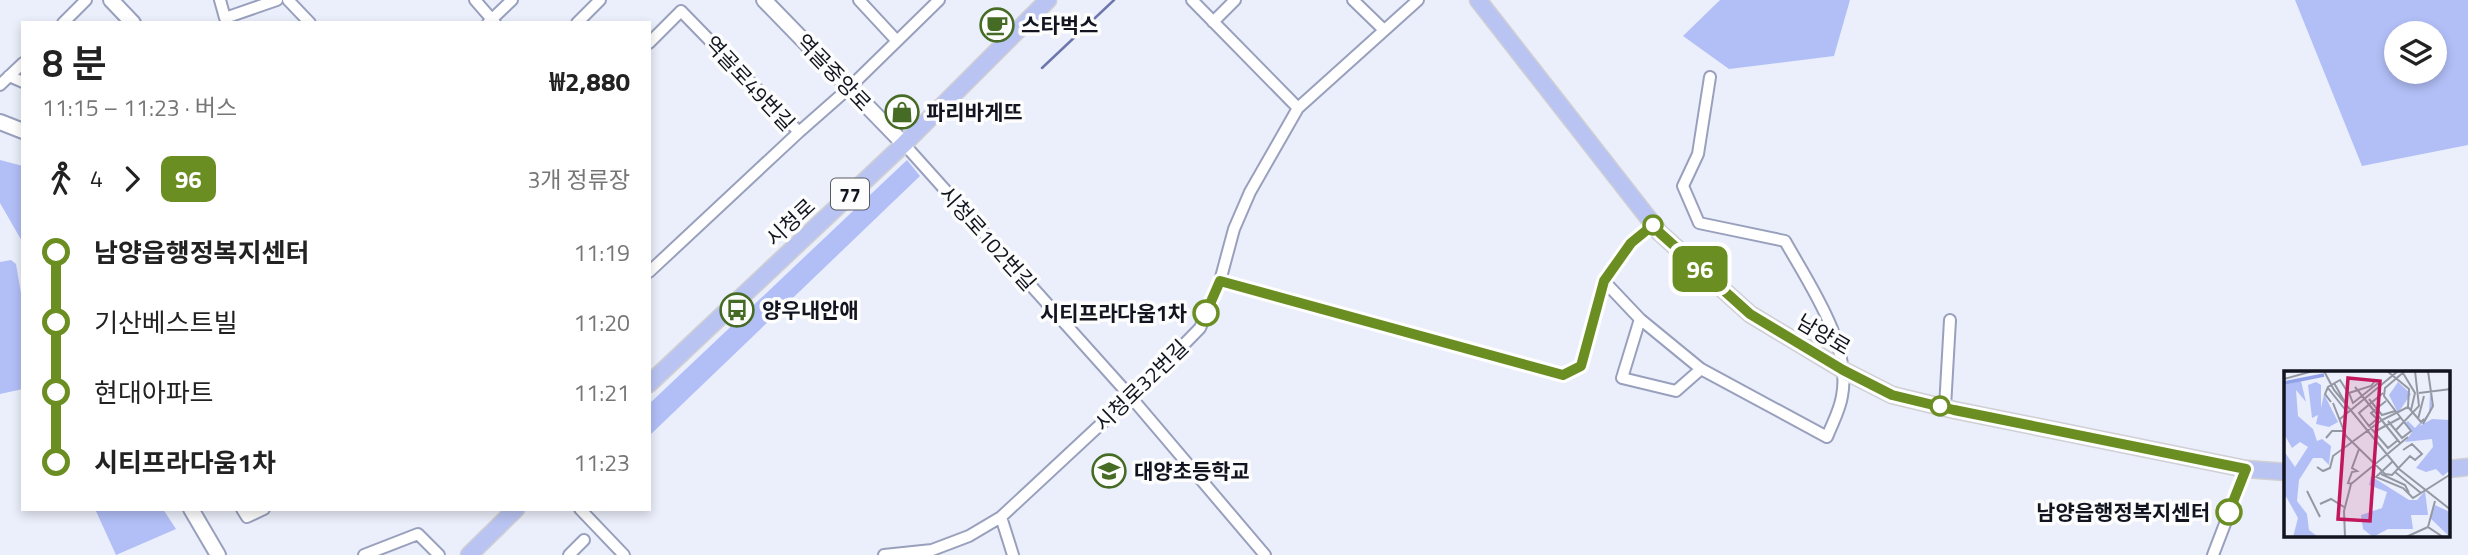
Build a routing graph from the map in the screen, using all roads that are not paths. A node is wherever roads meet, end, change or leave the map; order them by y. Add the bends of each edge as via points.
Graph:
1 (86, 0) edge
2 (111, 0) edge
3 (220, 0) edge
4 (277, 0) edge
5 (288, 0) edge
6 (475, 0) edge
7 (512, 0) edge
8 (600, 0) edge
9 (764, 0) edge
10 (859, 0) edge
11 (939, 0) edge
12 (1048, 0) edge
13 (1192, 0) edge
14 (1235, 0) edge
15 (1353, 0) edge
16 (1418, 0) edge
17 (1478, 0) edge
18 (65, 21) edge
19 (131, 21) edge
20 (308, 21) edge
21 (490, 21) edge
22 (492, 21) edge
23 (579, 21) edge
24 (1213, 22) junction
25 (1384, 30) junction
26 (651, 41) edge
27 (898, 41) junction
28 (21, 65) edge
29 (9, 76) junction
30 (1710, 77) dead end
31 (21, 81) edge
32 (0, 85) edge
33 (849, 88) junction
34 (1298, 108) junction
35 (0, 122) edge
36 (21, 130) edge
37 (799, 132) junction
38 (904, 144) junction
39 (1653, 225) junction
40 (651, 270) edge
41 (1220, 281) junction
42 (1604, 281) junction
43 (1640, 319) junction
44 (1950, 320) dead end
45 (1701, 369) junction
46 (1843, 370) junction
47 (651, 382) edge
48 (1130, 397) junction
49 (1945, 407) junction
50 (2468, 467) edge
51 (2246, 469) junction
52 (2450, 469) edge
53 (2284, 472) edge
54 (192, 511) edge
55 (243, 511) edge
56 (260, 511) edge
57 (514, 511) edge
58 (582, 511) edge
59 (1001, 517) junction
60 (584, 540) dead end
61 (932, 552) edge
62 (218, 555) edge
63 (364, 555) edge
64 (439, 555) edge
65 (469, 555) edge
66 (569, 555) edge
67 (624, 555) edge
68 (884, 555) edge
69 (1013, 555) edge
70 (1265, 555) edge
71 (2213, 555) edge

1 - 18 street
2 - 19 street
3 - 4 street via 225,18
5 - 20 street
6 - 21 street
7 - 22 street
8 - 23 street
9 - 33 street, 역골중앙로
10 - 27 street
11 - 27 street
12 - 38 main road, 시청로 / 77
13 - 24 street
14 - 24 street
15 - 25 street
16 - 25 street, 시청로32번길
17 - 39 main road, 남양로
24 - 34 street
25 - 34 street, 시청로32번길
26 - 37 street, 역골로49번길 via 681,10
27 - 33 street
28 - 29 street
29 - 31 street
29 - 32 street
30 - 46 street via 1698,154 1683,186 1699,223 1786,241 1835,334
33 - 37 street
33 - 38 street, 역골중앙로
34 - 41 street, 시청로32번길 via 1234,229
35 - 36 street
37 - 40 street, 역골로49번길
38 - 47 main road, 시청로 / 77
38 - 48 street, 시청로102번길
39 - 42 street via 1631,243
39 - 46 main road, 남양로 via 1750,314
41 - 42 street via 1563,375 1581,366
41 - 48 street, 시청로32번길 via 1200,328
42 - 43 street
43 - 45 street
43 - 45 street via 1622,378 1676,391
44 - 49 street
45 - 46 street via 1827,437 1842,396
46 - 49 main road, 남양로 via 1892,395
48 - 59 street, 시청로32번길
48 - 70 street, 시청로102번길
49 - 51 main road, 남양로
50 - 52 main road
51 - 53 main road, 남양로
51 - 71 street
54 - 62 street
55 - 56 street via 247,517
57 - 65 main road
58 - 67 street
59 - 61 street, 시청로32번길
59 - 69 street
60 - 66 street
61 - 68 street, 시청로32번길
63 - 64 street via 418,534

